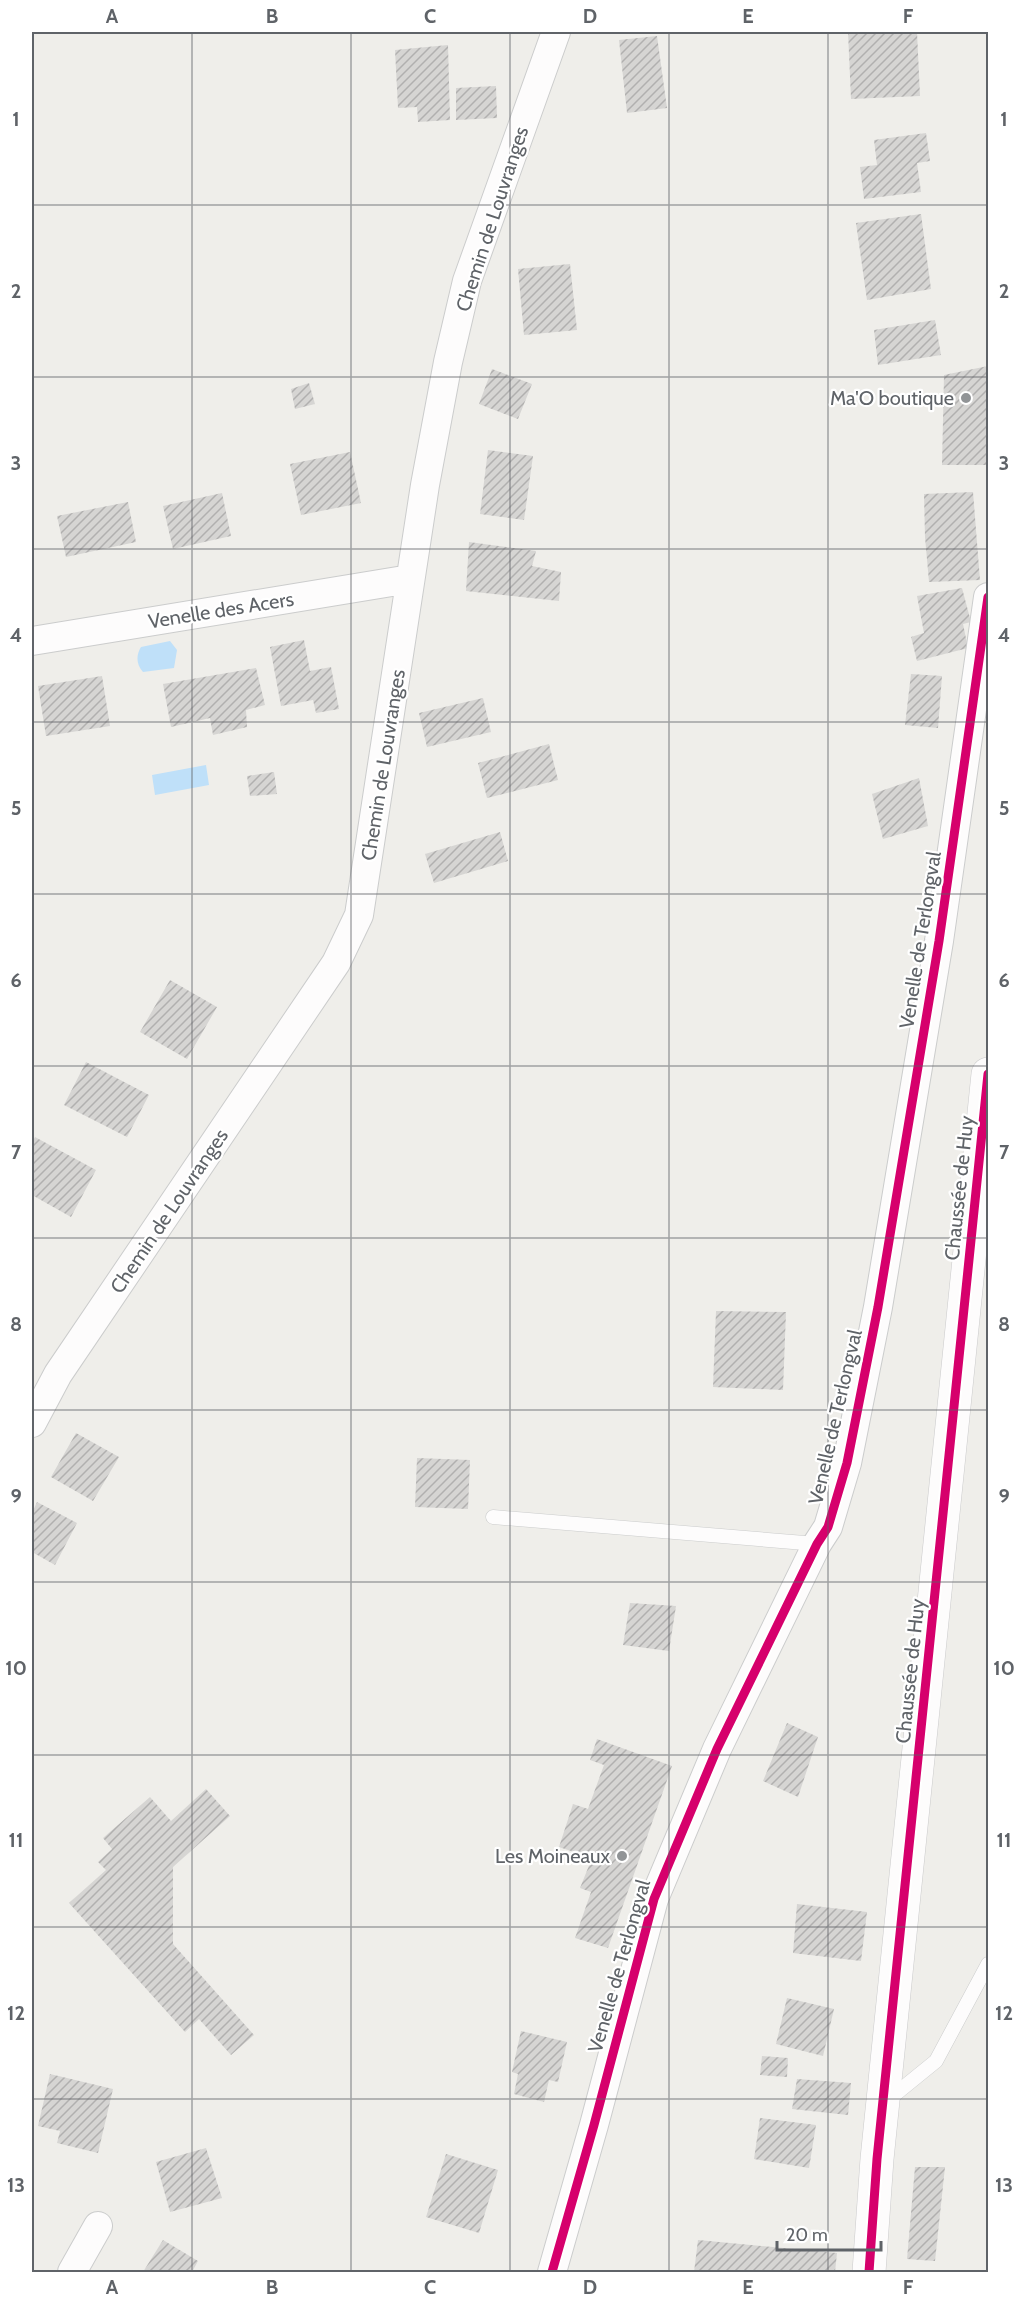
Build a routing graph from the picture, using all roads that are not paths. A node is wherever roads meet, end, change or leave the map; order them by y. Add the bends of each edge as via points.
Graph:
1 (556, 32) edge
2 (410, 579) junction
3 (988, 597) edge
4 (32, 641) edge
5 (988, 1074) edge
6 (32, 1423) edge
7 (493, 1517) dead end
8 (817, 1544) junction
9 (988, 1965) edge
10 (883, 2104) junction
11 (98, 2226) dead end
12 (72, 2272) edge
13 (552, 2272) edge
14 (869, 2272) edge

1 - 2 street, Chemin de Louvranges via 467,281 448,362
2 - 4 street, Venelle des Acers
2 - 6 street, Chemin de Louvranges via 359,915 336,963 58,1374
3 - 8 street, Venelle de Terlongval via 939,941 878,1307 847,1462 828,1527
5 - 10 main road, Chaussée de Huy
7 - 8 lane
8 - 13 street, Venelle de Terlongval via 717,1749 654,1899
9 - 10 lane via 936,2061
10 - 14 main road, Chaussée de Huy
11 - 12 street

